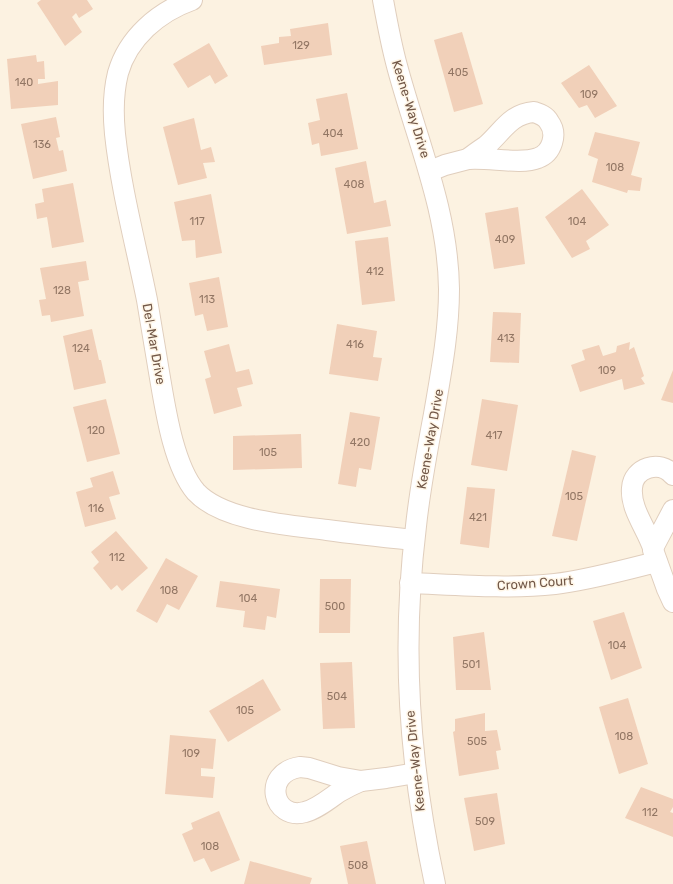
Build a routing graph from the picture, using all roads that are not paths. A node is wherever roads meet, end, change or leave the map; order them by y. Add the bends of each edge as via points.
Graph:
1 (192, 0) edge
2 (383, 0) edge
3 (468, 159) dead end
4 (430, 171) junction
5 (673, 475) edge
6 (673, 510) edge
7 (414, 540) junction
8 (655, 555) junction
9 (410, 583) junction
10 (673, 602) edge
11 (416, 773) junction
12 (361, 781) dead end
13 (435, 884) edge

1 - 7 street, Del-Mar Drive via 167,12 137,37 126,54 114,91 118,156 168,419 179,460 196,492 209,502 234,514 352,534
2 - 4 street, Keene-Way Drive via 397,67
3 - 4 street
4 - 7 street, Keene-Way Drive via 441,215 446,252 448,315 443,365
5 - 8 street via 656,466 639,472 634,479 632,498
6 - 8 street
7 - 9 street, Keene-Way Drive
8 - 9 street, Crown Court via 589,578 540,586
8 - 10 street
9 - 11 street, Keene-Way Drive via 409,700
11 - 12 street
11 - 13 street, Keene-Way Drive

